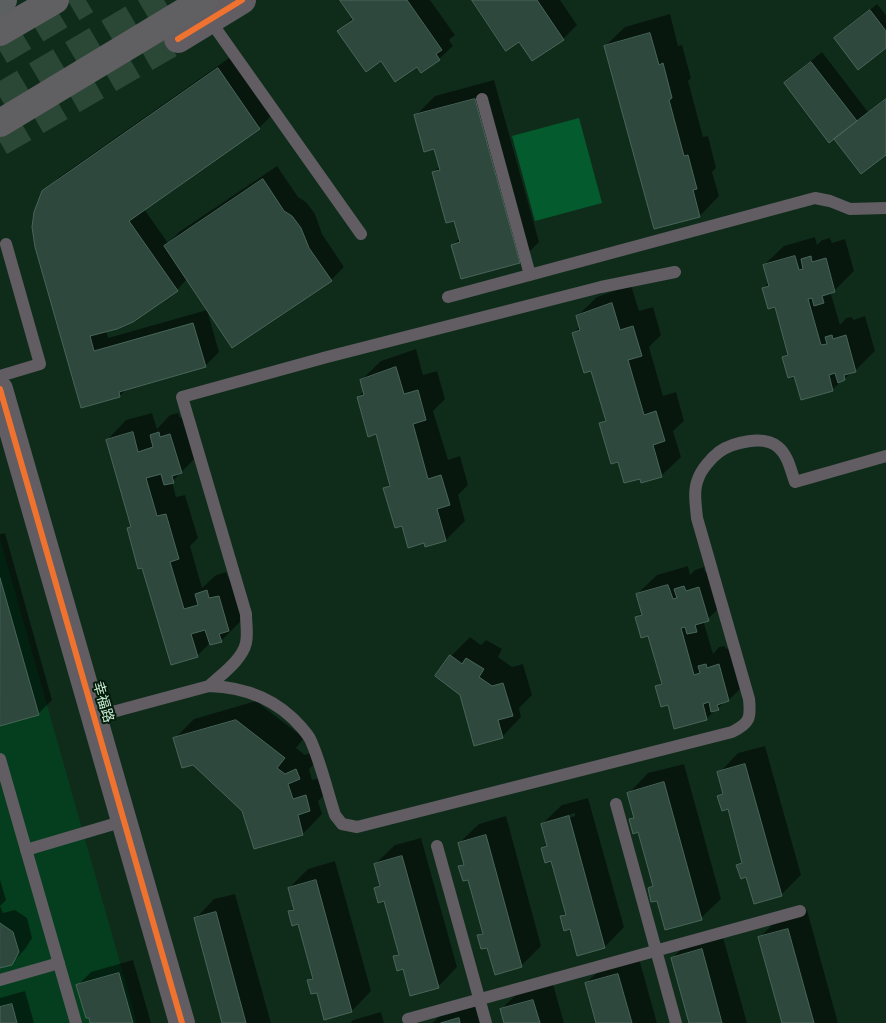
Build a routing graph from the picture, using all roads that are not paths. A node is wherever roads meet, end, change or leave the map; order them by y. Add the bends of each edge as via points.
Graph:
1 (3, 0) edge
2 (55, 0) edge
3 (242, 0) edge
4 (0, 2) edge
5 (206, 10) edge
6 (0, 32) edge
7 (178, 39) tunnel mouth
8 (482, 99) dead end
9 (0, 123) edge
10 (886, 208) edge
11 (361, 234) dead end
12 (6, 244) dead end
13 (675, 272) dead end
14 (530, 275) junction
15 (448, 297) dead end
16 (0, 376) edge
17 (0, 389) edge
18 (886, 456) edge
19 (209, 686) junction
20 (94, 717) junction
21 (0, 759) edge
22 (616, 804) dead end
23 (124, 821) junction
24 (437, 846) dead end
25 (26, 850) junction
26 (800, 910) dead end
27 (656, 950) junction
28 (58, 963) junction
29 (0, 980) edge
30 (480, 999) junction
31 (408, 1019) dead end
32 (76, 1023) edge
33 (182, 1023) edge
34 (486, 1023) edge
35 (676, 1023) edge

1 - 4 highway
2 - 6 main road
3 - 5 street
5 - 7 street
5 - 9 main road
5 - 11 lane
8 - 14 lane
10 - 14 lane via 850,209 815,198
12 - 16 lane via 40,364
13 - 19 lane via 601,287 182,397 246,614 243,651
14 - 15 lane
17 - 20 street, 幸福路
18 - 19 lane via 795,482 787,459 778,446 758,440 735,444 719,452 698,480 695,495 698,518 749,698 751,715 744,726 732,732 357,827 342,824 335,815 310,739 294,720 251,692 227,686
19 - 20 lane
20 - 23 street, 幸福路
21 - 25 lane
22 - 27 lane
23 - 25 lane
23 - 33 street, 幸福路
24 - 30 lane
25 - 28 lane
26 - 27 lane
27 - 30 lane
27 - 35 lane
28 - 29 lane
28 - 32 lane
30 - 31 lane
30 - 34 lane

